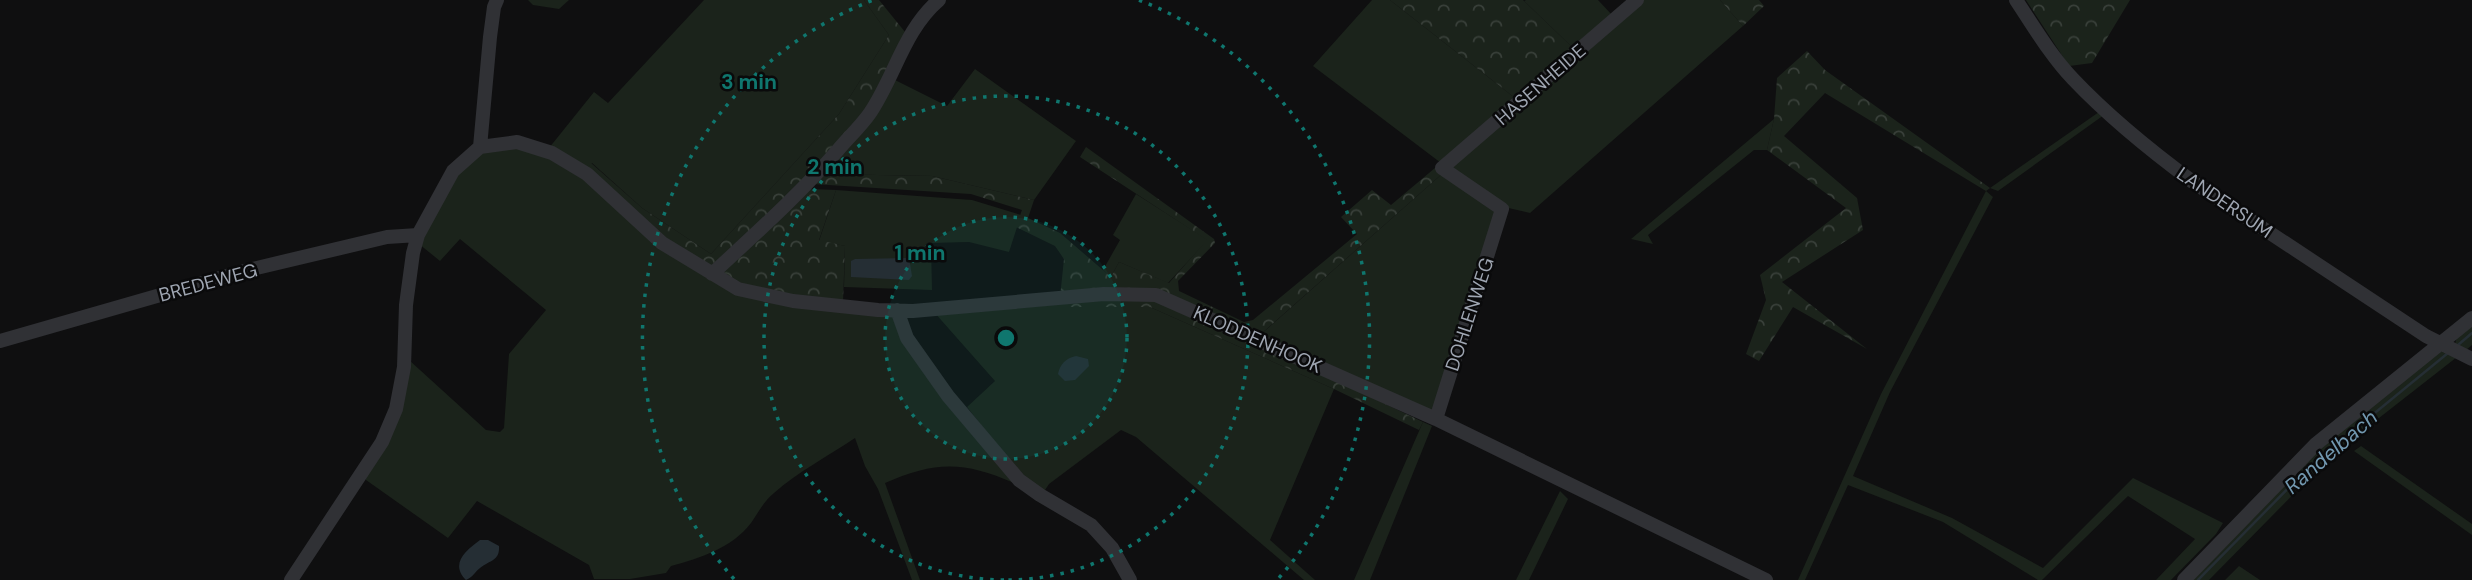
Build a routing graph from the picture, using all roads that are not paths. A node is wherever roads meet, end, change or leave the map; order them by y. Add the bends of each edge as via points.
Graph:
1 (498, 0) edge
2 (939, 0) edge
3 (1637, 0) edge
4 (2016, 0) edge
5 (480, 147) junction
6 (1502, 209) joint
7 (418, 235) junction
8 (712, 274) junction
9 (897, 310) junction
10 (2468, 321) edge
11 (0, 341) edge
12 (2448, 347) junction
13 (2472, 359) edge
14 (1436, 419) junction
15 (291, 580) edge
16 (1130, 580) edge
17 (1766, 580) edge
18 (2184, 580) edge

1 - 5 street via 489,37
2 - 8 street via 912,30 869,114 807,186
3 - 6 street, HASENHEIDE via 1442,168
4 - 12 street, LANDERSUM via 2073,79 2157,156
5 - 7 street via 453,171
5 - 8 street, KLODDENHOOK via 517,142 552,153 587,174 663,243
6 - 14 street, DOHLENWEG
7 - 11 street, BREDEWEG via 387,237 244,271
7 - 15 street via 396,409 382,442
8 - 9 street, KLODDENHOOK via 738,289 793,301
9 - 14 street, KLODDENHOOK via 1104,294 1156,295
9 - 16 street via 907,338 948,396 1019,480 1091,524 1112,548
10 - 12 street
12 - 13 street, LANDERSUM
12 - 18 street via 2316,444
14 - 17 street, KLODDENHOOK

